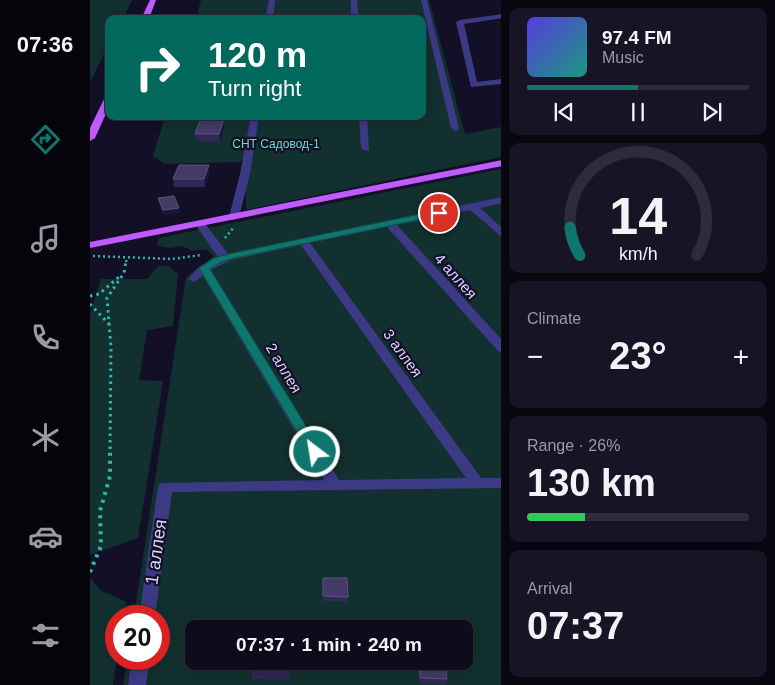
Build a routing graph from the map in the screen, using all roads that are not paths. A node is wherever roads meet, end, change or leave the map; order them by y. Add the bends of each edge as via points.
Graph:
1 (153, 0) edge
2 (272, 0) edge
3 (354, 0) edge
4 (424, 0) edge
5 (147, 15) edge
6 (270, 15) edge
7 (355, 15) edge
8 (501, 16) edge
9 (501, 81) edge
10 (105, 106) edge
11 (253, 120) edge
12 (363, 120) edge
13 (455, 128) dead end
14 (90, 138) edge
15 (366, 148) dead end
16 (501, 163) edge
17 (501, 200) edge
18 (472, 206) junction
19 (234, 217) junction
20 (200, 224) junction
21 (389, 224) junction
22 (501, 234) edge
23 (303, 241) junction
24 (90, 245) edge
25 (222, 253) junction
26 (204, 268) junction
27 (194, 279) dead end
28 (501, 348) edge
29 (476, 483) junction
30 (501, 483) edge
31 (335, 485) junction
32 (149, 605) edge
33 (139, 670) edge
34 (137, 685) edge

1 - 5 main road
2 - 6 street
3 - 7 street
4 - 13 street
8 - 9 street via 460,22 474,85
10 - 14 main road
11 - 19 street
12 - 15 street
16 - 19 main road
17 - 18 street
18 - 21 street
18 - 22 street
19 - 20 main road
20 - 24 main road
20 - 25 street
21 - 23 street
21 - 28 street, 4 аллея
23 - 25 street
23 - 29 street, 3 аллея
25 - 26 street
26 - 27 street
26 - 31 street, 2 аллея
29 - 30 street
29 - 31 street
31 - 32 street, 1 аллея via 165,487
33 - 34 street

